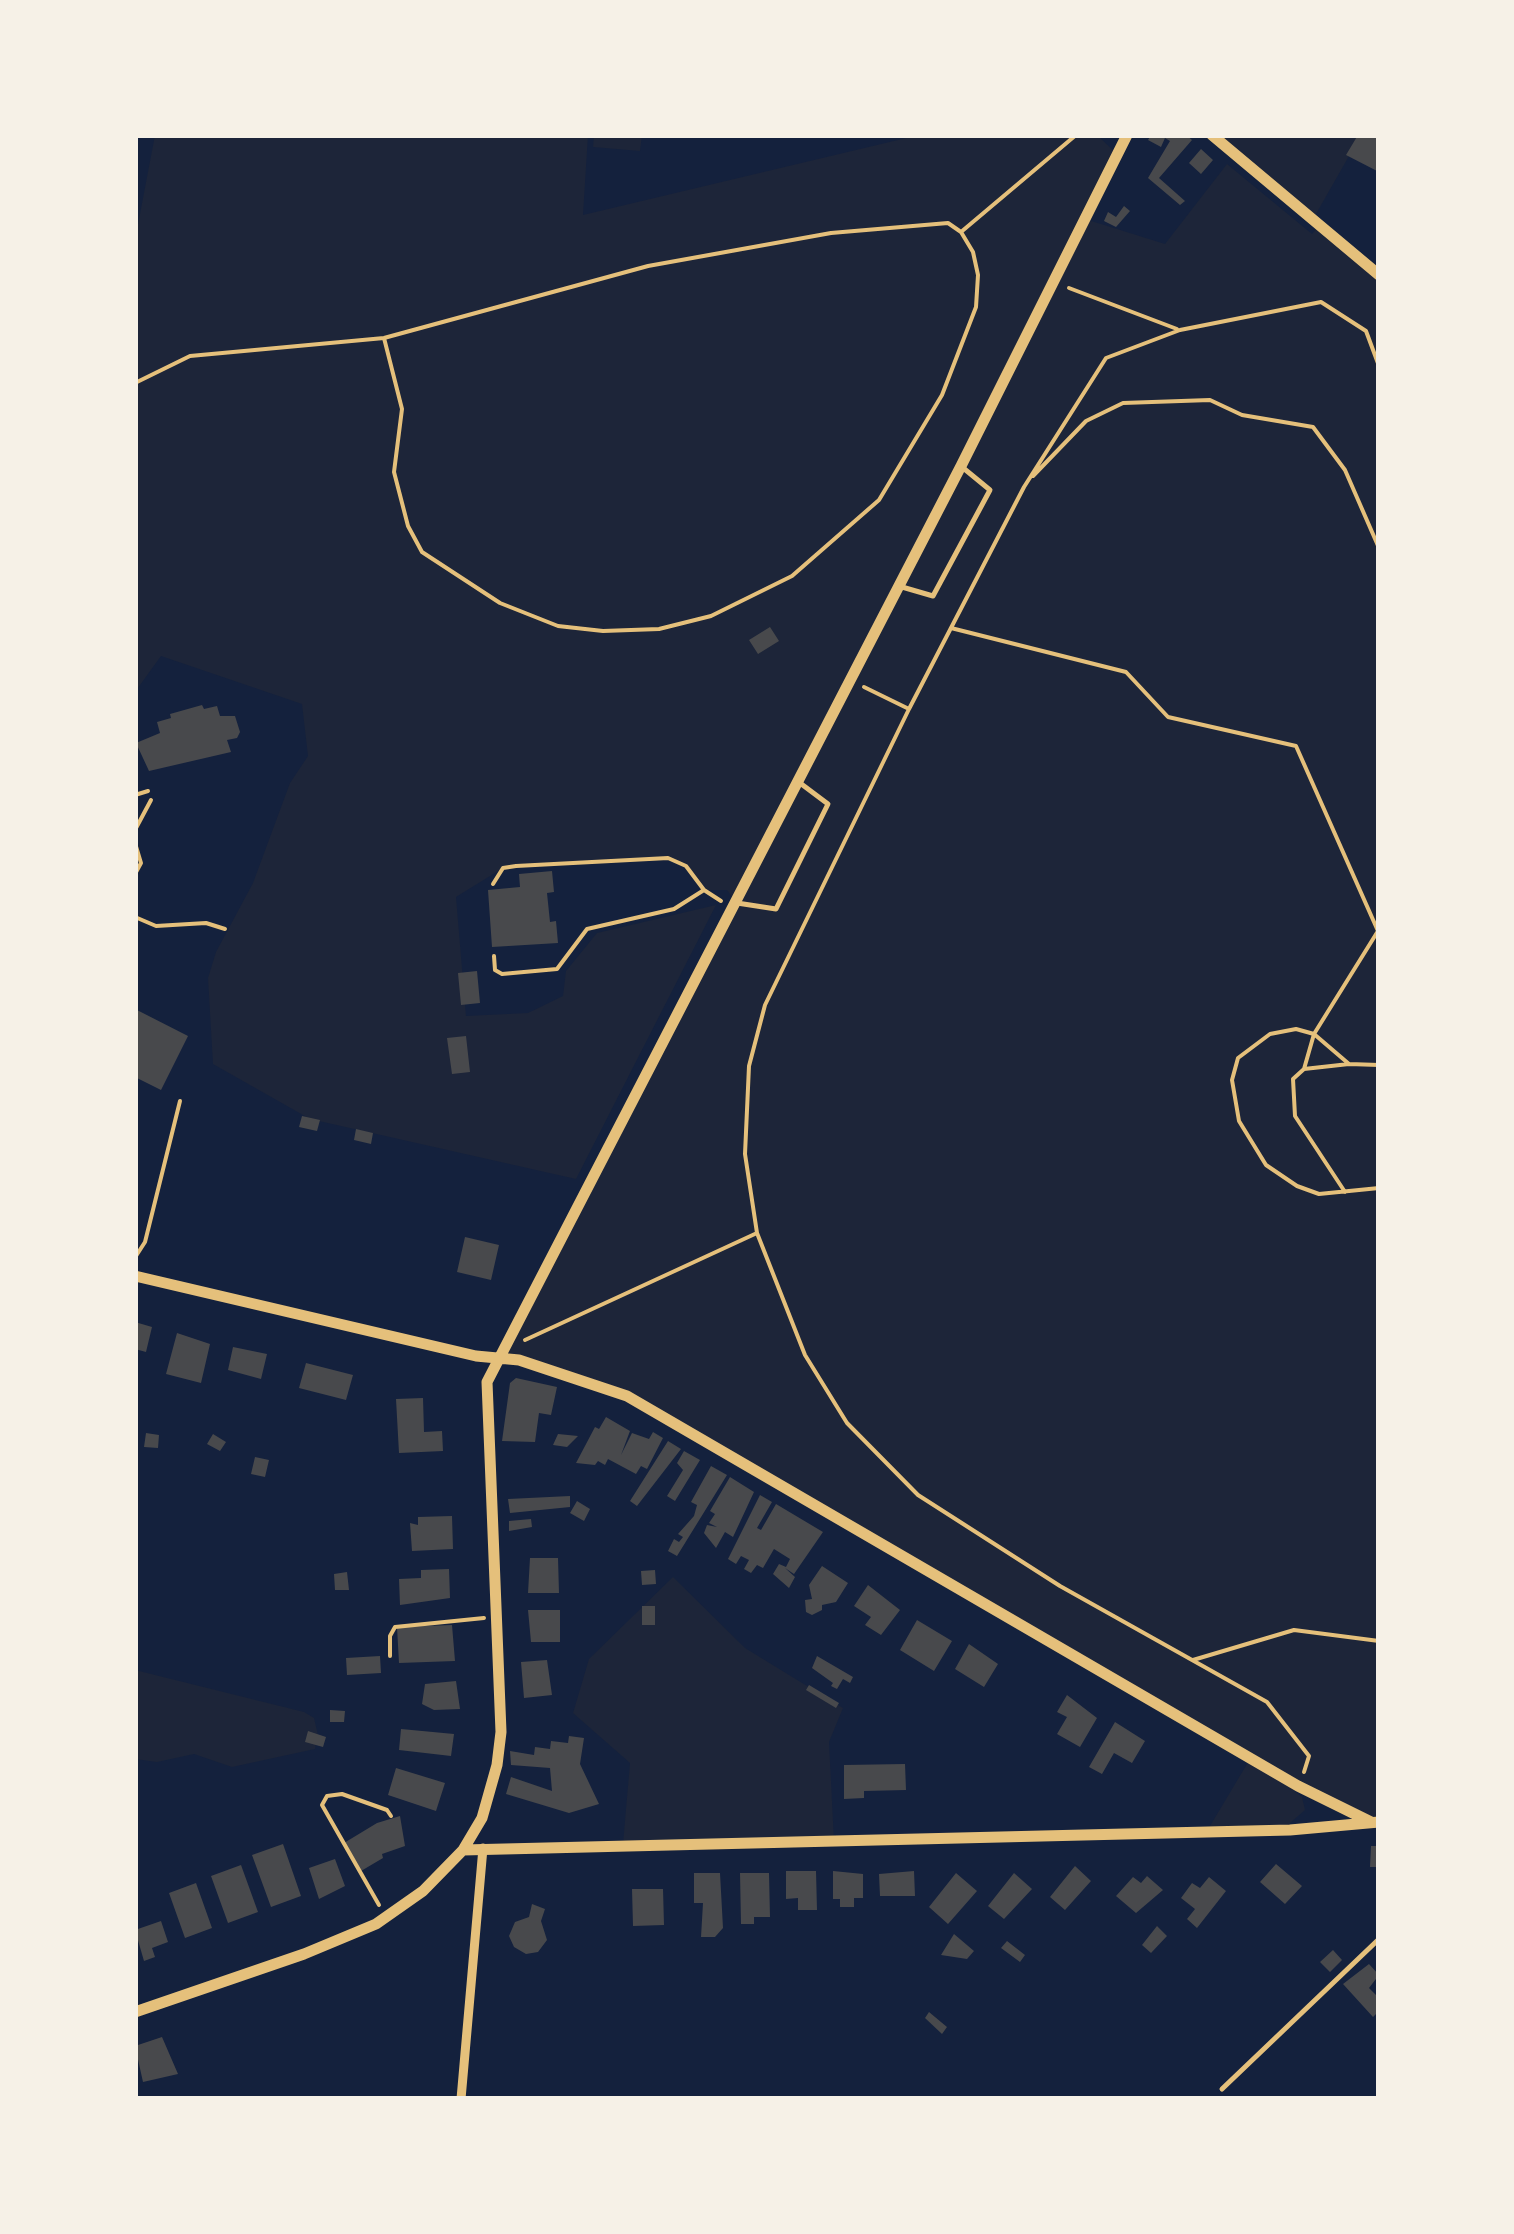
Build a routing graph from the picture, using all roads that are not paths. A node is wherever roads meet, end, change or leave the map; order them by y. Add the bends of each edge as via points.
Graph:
1 (1126, 135) edge
2 (1212, 135) edge
3 (1379, 275) edge
4 (961, 466) junction
5 (899, 586) junction
6 (798, 782) junction
7 (735, 905) junction
8 (135, 1276) edge
9 (500, 1355) junction
10 (1375, 1822) edge
11 (483, 1848) junction
12 (463, 1850) junction
13 (1379, 1939) edge
14 (135, 2012) edge
15 (1222, 2089) dead end
16 (461, 2099) edge

1 - 4 street
2 - 3 street
4 - 5 street
4 - 5 lane via 990,490 934,596
5 - 6 street
6 - 7 street
6 - 7 lane via 828,804 776,909
7 - 9 street
8 - 9 street
9 - 10 street via 626,1396 1298,1786
9 - 12 street via 486,1399 501,1732 482,1818
10 - 11 street via 1290,1830
11 - 12 street
11 - 16 street
12 - 14 street via 386,1918
13 - 15 lane

